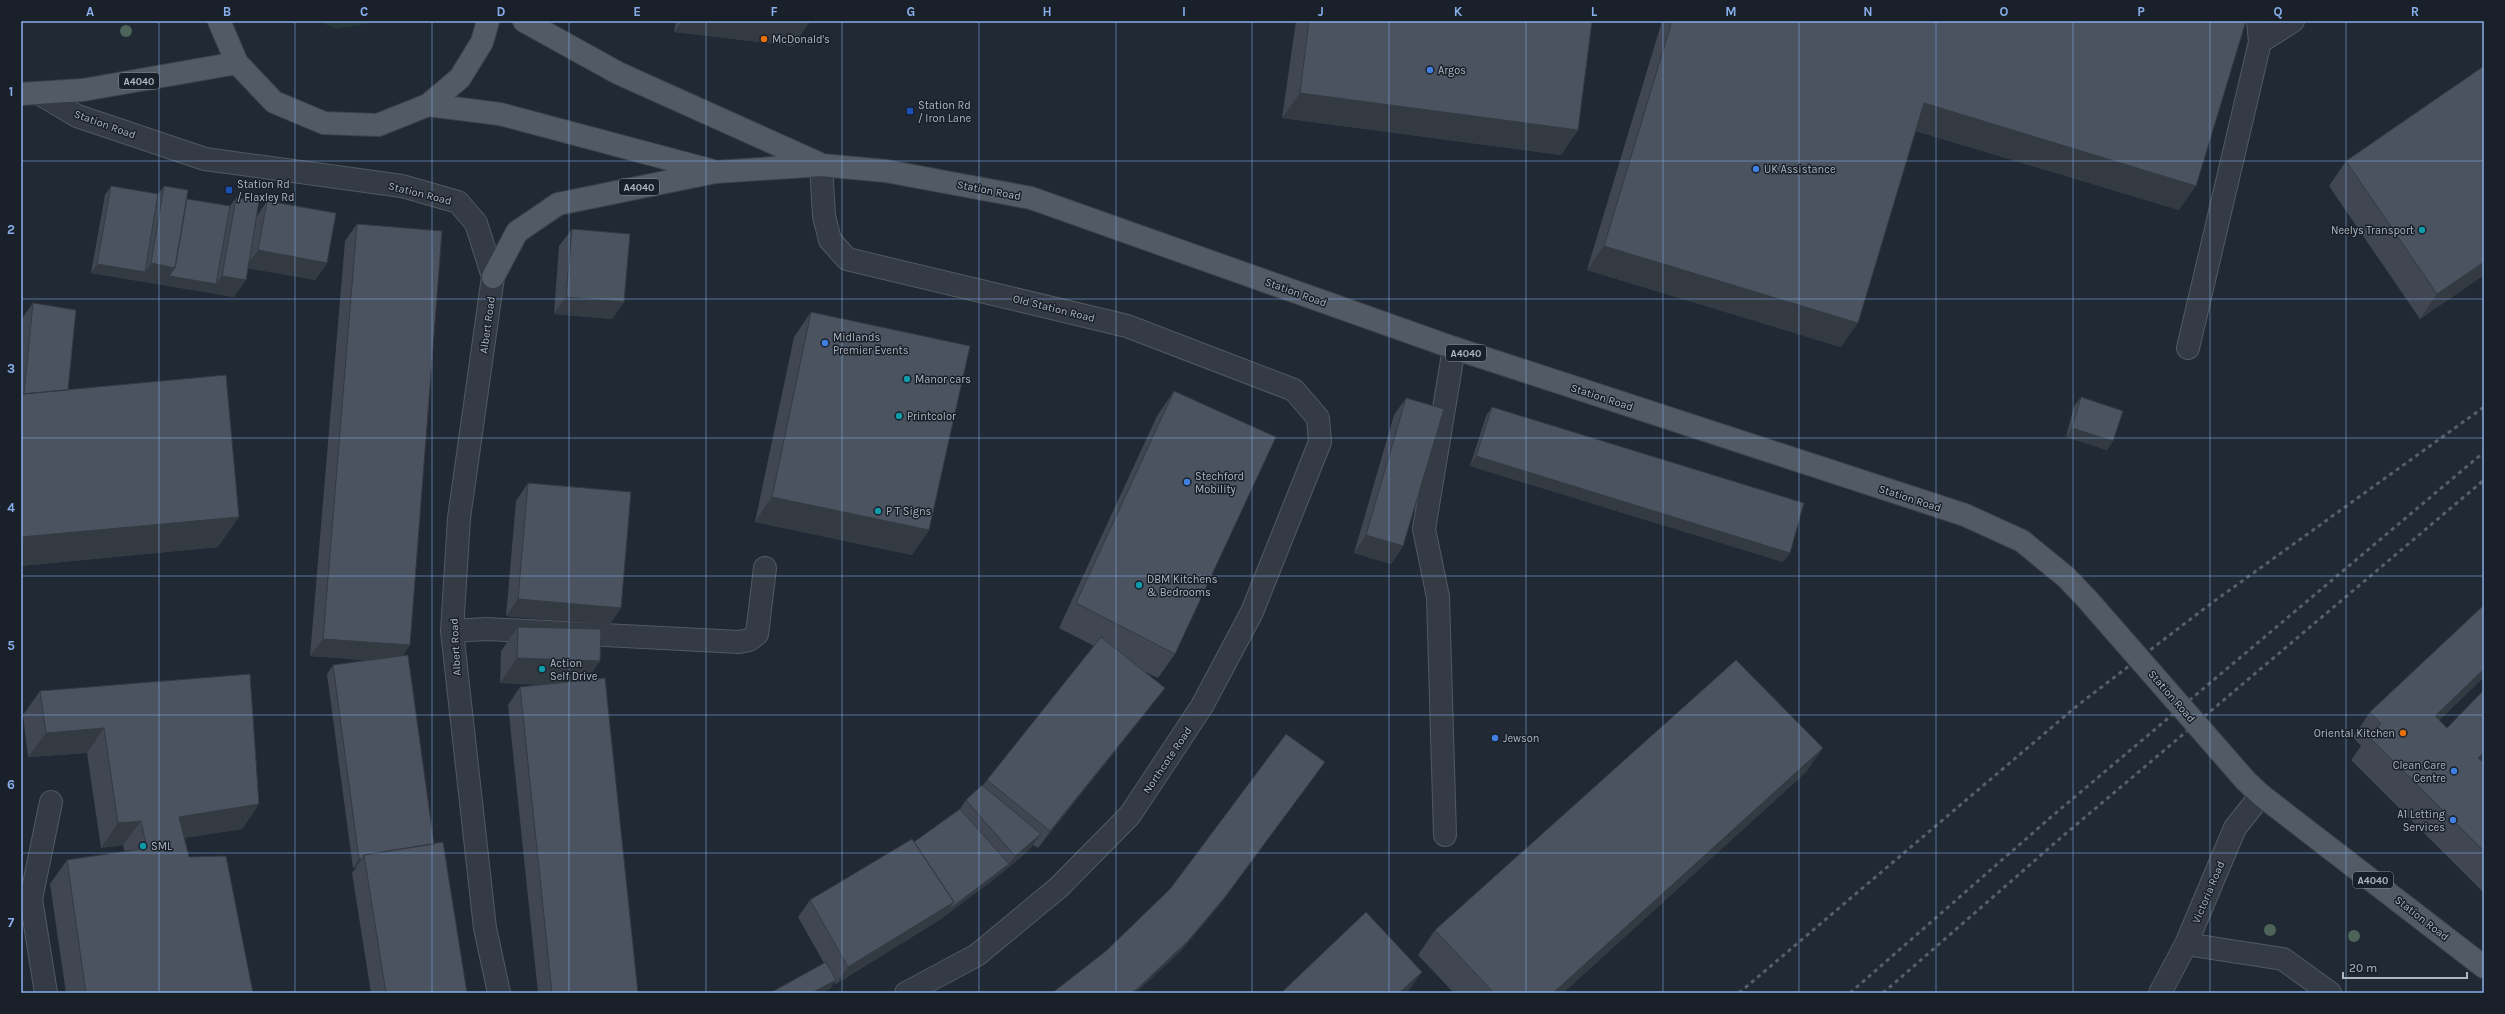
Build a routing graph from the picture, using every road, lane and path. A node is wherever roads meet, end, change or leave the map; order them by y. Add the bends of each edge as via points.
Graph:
1 (219, 21) edge
2 (488, 21) edge
3 (524, 21) edge
4 (2258, 21) edge
5 (2293, 21) edge
6 (2260, 42) junction
7 (237, 64) junction
8 (30, 94) edge
9 (428, 105) junction
10 (821, 165) junction
11 (715, 172) junction
12 (494, 277) junction
13 (1454, 348) junction
14 (2188, 348) dead end
15 (1320, 442) joint
16 (765, 568) dead end
17 (452, 631) junction
18 (2254, 788) junction
19 (51, 802) dead end
20 (1445, 835) dead end
21 (2186, 944) junction
22 (2484, 967) edge
23 (46, 993) edge
24 (499, 993) edge
25 (906, 993) edge
26 (2160, 993) edge
27 (2330, 993) edge

1 - 7 main road
2 - 9 main road via 482,42 460,78
3 - 10 main road, A4040 via 618,73
4 - 6 street
5 - 6 street
6 - 14 street
7 - 8 main road, A4040 via 83,90
7 - 9 main road via 274,102 324,123 378,125
8 - 12 street, Station Road / A4040 via 77,116 205,159 402,186 458,202 476,223
9 - 11 main road, A4040 via 500,114
10 - 11 main road, Station Road / A4040
10 - 13 main road, Station Road / A4040 via 886,171 1030,198
10 - 15 street, Old Station Road via 824,216 830,240 847,258 1127,326 1294,390 1318,418
11 - 12 main road, Station Road / A4040 via 558,204 517,232
12 - 17 street, Albert Road via 459,518
13 - 18 main road, Station Road / A4040, bridge via 1965,515 2022,541 2066,577
13 - 20 street via 1424,529 1438,597
15 - 25 street, Northcote Road via 1252,612 1202,706 1130,815 1059,887 977,955
16 - 17 street via 757,634 749,640 739,642 487,629
17 - 24 street, Albert Road via 485,928
18 - 21 street, Victoria Road
18 - 22 main road, Station Road / A4040
19 - 23 street via 31,899
21 - 26 street, Victoria Road
21 - 27 street via 2283,960

